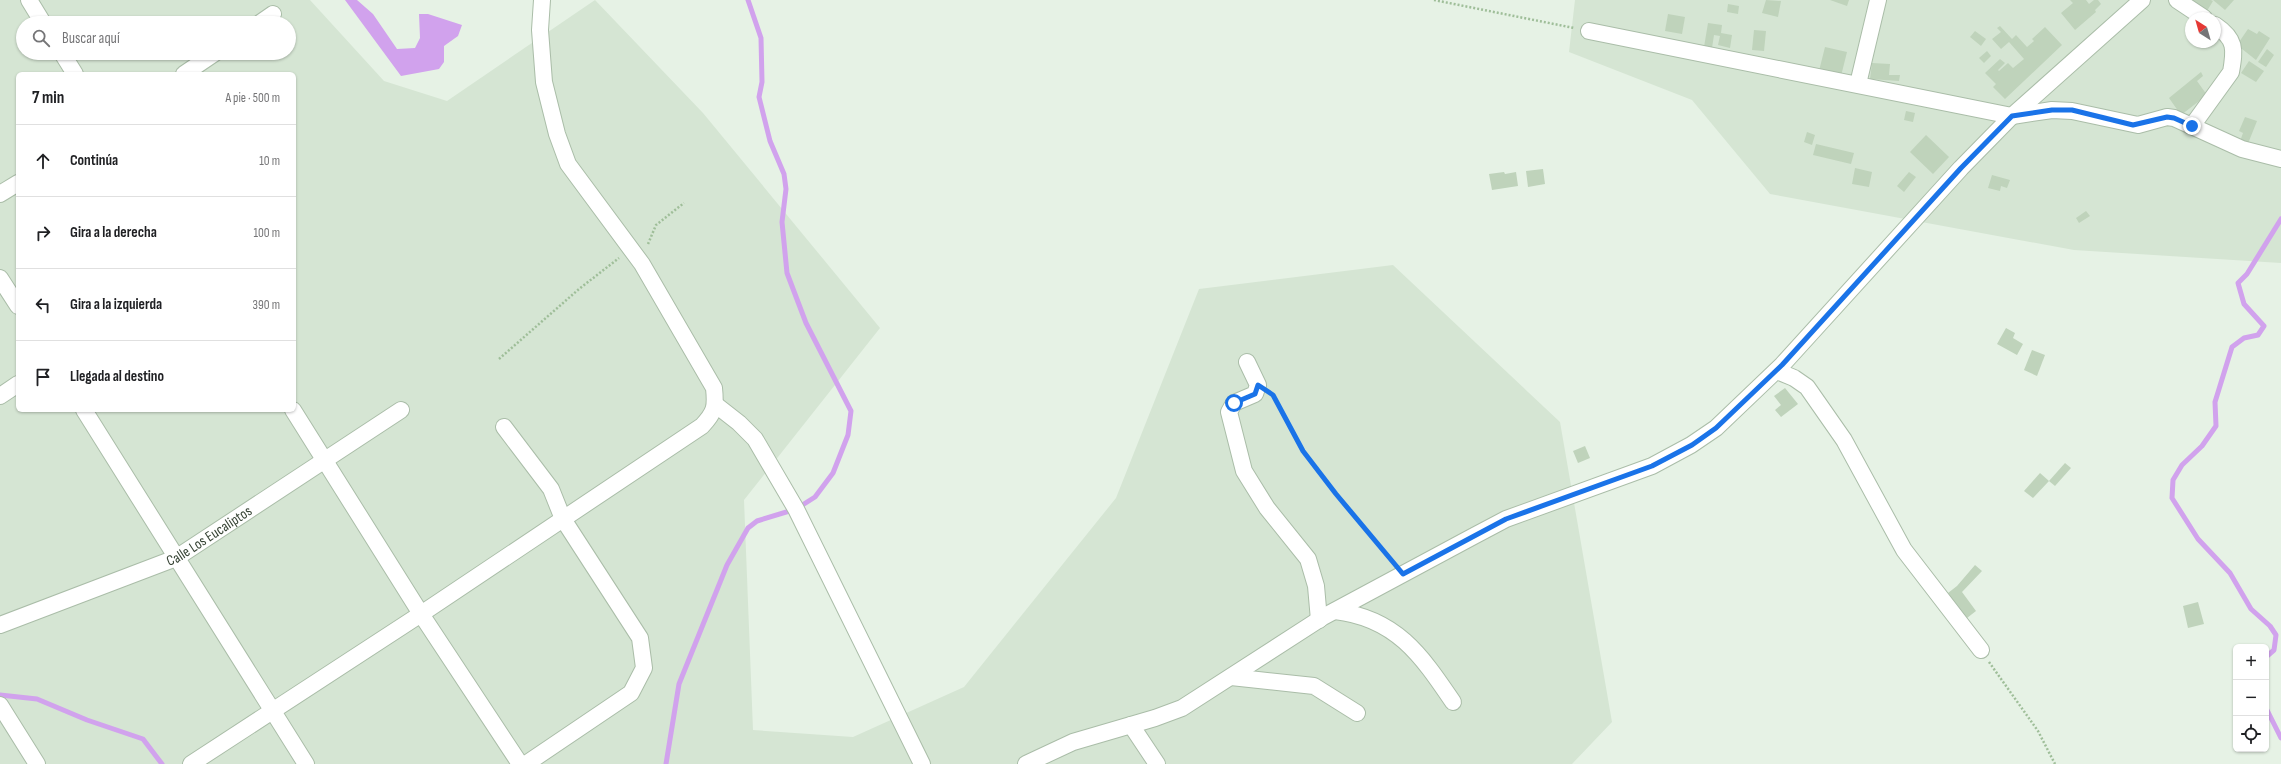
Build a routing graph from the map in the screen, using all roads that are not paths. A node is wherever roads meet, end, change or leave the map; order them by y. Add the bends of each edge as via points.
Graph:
1 (29, 0) edge
2 (542, 0) edge
3 (1878, 0) edge
4 (2142, 0) edge
5 (2177, 0) edge
6 (2195, 12) edge
7 (39, 16) edge
8 (2221, 29) edge
9 (1589, 31) road end
10 (66, 60) edge
11 (205, 60) edge
12 (74, 72) edge
13 (187, 72) edge
14 (1858, 84) junction
15 (2012, 116) junction
16 (2192, 126) junction
17 (2281, 159) edge
18 (16, 183) edge
19 (0, 194) edge
20 (0, 278) edge
21 (16, 303) edge
22 (1247, 362) dead end
23 (1777, 371) junction
24 (16, 385) edge
25 (0, 396) edge
26 (716, 405) junction
27 (401, 410) dead end
28 (85, 412) edge
29 (294, 412) edge
30 (504, 427) dead end
31 (324, 461) junction
32 (563, 519) junction
33 (176, 558) junction
34 (1335, 611) junction
35 (421, 614) junction
36 (1319, 620) junction
37 (0, 626) edge
38 (1980, 650) road end
39 (1231, 677) junction
40 (1453, 702) dead end
41 (0, 705) edge
42 (274, 710) junction
43 (1357, 713) dead end
44 (1131, 725) junction
45 (37, 764) edge
46 (191, 764) edge
47 (306, 764) edge
48 (520, 764) edge
49 (526, 764) edge
50 (922, 764) edge
51 (1026, 764) edge
52 (1157, 764) edge

1 - 7 street
2 - 26 street via 540,30 544,82 568,164 642,264 714,388
3 - 14 street
4 - 15 street
5 - 6 street
8 - 16 street via 2231,40 2230,72
9 - 14 street
10 - 12 street
11 - 13 street
14 - 15 street
15 - 16 street via 2072,110 2133,125 2167,117
15 - 23 street via 1961,168
16 - 17 street via 2242,149
18 - 19 street
20 - 21 street
22 - 36 street via 1258,385 1255,394 1234,403 1229,412 1244,471 1267,508 1308,559 1316,586
23 - 34 street via 1716,428 1652,466 1506,519
23 - 38 street via 1794,378 1806,388 1844,440 1904,550
24 - 25 street
26 - 32 street via 702,426
26 - 50 street via 755,440 796,509
27 - 31 street, Calle Los Eucaliptos
28 - 33 street
29 - 31 street
30 - 32 street via 551,489
31 - 33 street, Calle Los Eucaliptos
31 - 35 street
32 - 35 street
32 - 49 street via 640,638 644,668 631,693
33 - 37 street, Calle Los Eucaliptos
33 - 42 street
34 - 36 street
34 - 40 street via 1357,614 1380,623 1408,644 1430,669
35 - 42 street
35 - 48 street
36 - 39 street
39 - 43 street via 1314,686
39 - 44 street via 1182,708
41 - 45 street
42 - 46 street
42 - 47 street
44 - 51 street via 1073,742
44 - 52 street

